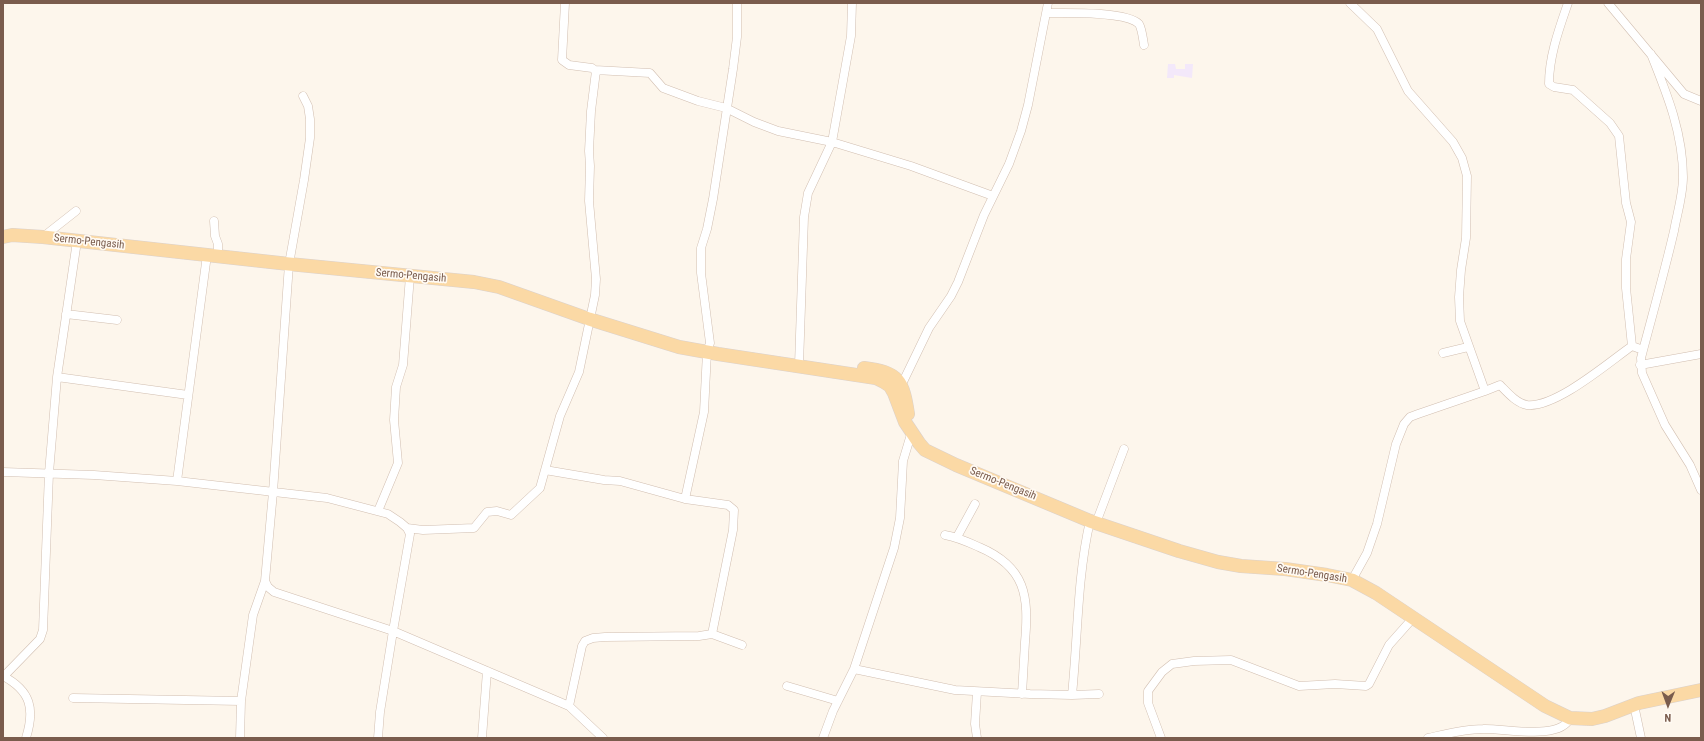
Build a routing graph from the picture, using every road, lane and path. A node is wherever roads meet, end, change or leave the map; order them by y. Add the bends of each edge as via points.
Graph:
1 (565, 3) edge
2 (737, 3) edge
3 (852, 3) edge
4 (1048, 3) edge
5 (1350, 3) edge
6 (1568, 3) edge
7 (1608, 3) edge
8 (1046, 13) junction
9 (1144, 45) dead end
10 (1651, 54) junction
11 (595, 70) junction
12 (303, 96) dead end
13 (1701, 102) edge
14 (726, 108) junction
15 (832, 142) junction
16 (993, 196) junction
17 (76, 211) dead end
18 (214, 221) dead end
19 (3, 237) edge
20 (43, 237) junction
21 (77, 241) junction
22 (213, 256) junction
23 (289, 264) junction
24 (410, 276) junction
25 (66, 314) junction
26 (589, 319) junction
27 (118, 320) dead end
28 (1632, 346) junction
29 (1468, 347) junction
30 (1643, 350) junction
31 (707, 352) junction
32 (1443, 353) dead end
33 (1701, 354) edge
34 (1640, 365) junction
35 (804, 366) junction
36 (57, 377) junction
37 (902, 386) junction
38 (1485, 391) junction
39 (188, 395) junction
40 (911, 430) junction
41 (1124, 449) dead end
42 (545, 470) junction
43 (3, 472) edge
44 (49, 473) junction
45 (177, 481) junction
46 (1701, 490) edge
47 (273, 492) junction
48 (685, 499) junction
49 (975, 504) dead end
50 (378, 511) junction
51 (1093, 522) junction
52 (407, 528) junction
53 (945, 535) dead end
54 (957, 537) junction
55 (1352, 580) junction
56 (263, 585) junction
57 (1413, 618) junction
58 (393, 631) junction
59 (712, 634) junction
60 (742, 644) dead end
61 (854, 669) junction
62 (487, 671) junction
63 (4, 676) edge
64 (786, 686) dead end
65 (1701, 690) edge
66 (977, 692) junction
67 (1022, 694) junction
68 (1099, 694) dead end
69 (1072, 695) junction
70 (73, 698) dead end
71 (241, 701) junction
72 (838, 701) junction
73 (569, 706) junction
74 (1634, 706) junction
75 (1570, 718) junction
76 (26, 738) edge
77 (240, 738) edge
78 (378, 738) edge
79 (482, 738) edge
80 (603, 738) edge
81 (823, 738) edge
82 (977, 738) edge
83 (1161, 738) edge
84 (1428, 738) edge
85 (1641, 738) edge

1 - 11 street via 562,60 570,65
2 - 14 street via 734,63
3 - 15 street via 851,36
4 - 8 street
5 - 29 street via 1377,28 1408,91 1454,142 1465,167 1466,238 1460,270 1459,297 1460,321
6 - 28 street via 1554,47 1549,84 1573,90 1610,122 1619,136 1626,202 1631,222 1626,259 1626,288
7 - 10 street
8 - 9 street via 1098,13 1132,19 1140,25
8 - 16 street via 1021,131 1009,164
10 - 13 street via 1684,94
10 - 30 street via 1673,110 1680,141 1683,178 1669,254
11 - 14 street via 650,73 663,88
11 - 26 street via 591,111 589,201 596,279
12 - 23 street via 308,106 310,138
14 - 15 street via 778,131
14 - 31 street via 713,199 700,260 710,336
15 - 16 street via 910,166
15 - 35 street via 808,193 804,218
16 - 37 street via 958,282 929,328
17 - 20 street
18 - 22 street via 218,244
19 - 20 main road, Sermo-Pengasih
20 - 21 main road, Sermo-Pengasih
21 - 22 main road, Sermo-Pengasih
21 - 25 street
22 - 23 main road, Sermo-Pengasih
22 - 39 street
23 - 24 main road, Sermo-Pengasih
23 - 47 street
24 - 26 main road, Sermo-Pengasih via 499,287
24 - 50 street via 403,365 396,387 394,420 398,463
25 - 27 street
25 - 36 street
26 - 31 main road, Sermo-Pengasih via 652,339
26 - 42 street via 579,372 560,416
28 - 30 street
28 - 38 street via 1596,374 1551,401 1527,405 1515,400 1500,385
29 - 32 street
29 - 38 street
30 - 34 street
31 - 35 main road, Sermo-Pengasih
31 - 48 street via 704,412
33 - 34 street
34 - 46 street via 1665,425 1690,465
35 - 37 main road, Sermo-Pengasih via 874,369 891,374
35 - 40 main road, Sermo-Pengasih via 884,382 894,393 905,422
36 - 39 street
36 - 44 street
37 - 40 main road, Sermo-Pengasih
38 - 55 street via 1410,417 1404,424 1396,444 1377,524 1367,553
39 - 45 street
40 - 51 main road, Sermo-Pengasih via 925,450
40 - 61 street via 902,467 898,532
41 - 51 street
42 - 48 street via 620,481
42 - 52 street via 540,488 510,515 497,511 487,512 474,528
43 - 44 street
44 - 45 street
44 - 63 street via 44,630 40,639
45 - 47 street
47 - 50 street via 326,498
47 - 56 street
48 - 59 street via 728,505 734,510 733,530
49 - 54 street
50 - 52 street via 388,514
51 - 55 main road, Sermo-Pengasih via 1218,562
51 - 69 street via 1083,559 1078,599
52 - 58 street via 410,534
53 - 54 street
54 - 67 street via 1000,556 1024,589 1027,613
55 - 57 main road, Sermo-Pengasih
56 - 58 street via 283,595
56 - 71 street via 253,615
57 - 75 main road, Sermo-Pengasih via 1545,706
57 - 83 street via 1388,645 1366,686 1299,686 1231,660 1172,664 1162,672 1148,691 1148,703
58 - 62 street
58 - 78 street
59 - 60 street
59 - 73 street via 605,637 585,641
61 - 66 street via 955,690
61 - 72 street
62 - 73 street
62 - 79 street
63 - 76 street via 29,700 31,711
64 - 72 street
65 - 74 main road, Sermo-Pengasih via 1675,694
66 - 67 street
66 - 82 street
67 - 69 street
68 - 69 street
70 - 71 street
71 - 77 street
72 - 81 street
73 - 80 street
74 - 75 main road, Sermo-Pengasih via 1605,716 1578,720
74 - 85 street
75 - 84 street via 1569,723 1555,732 1482,729

